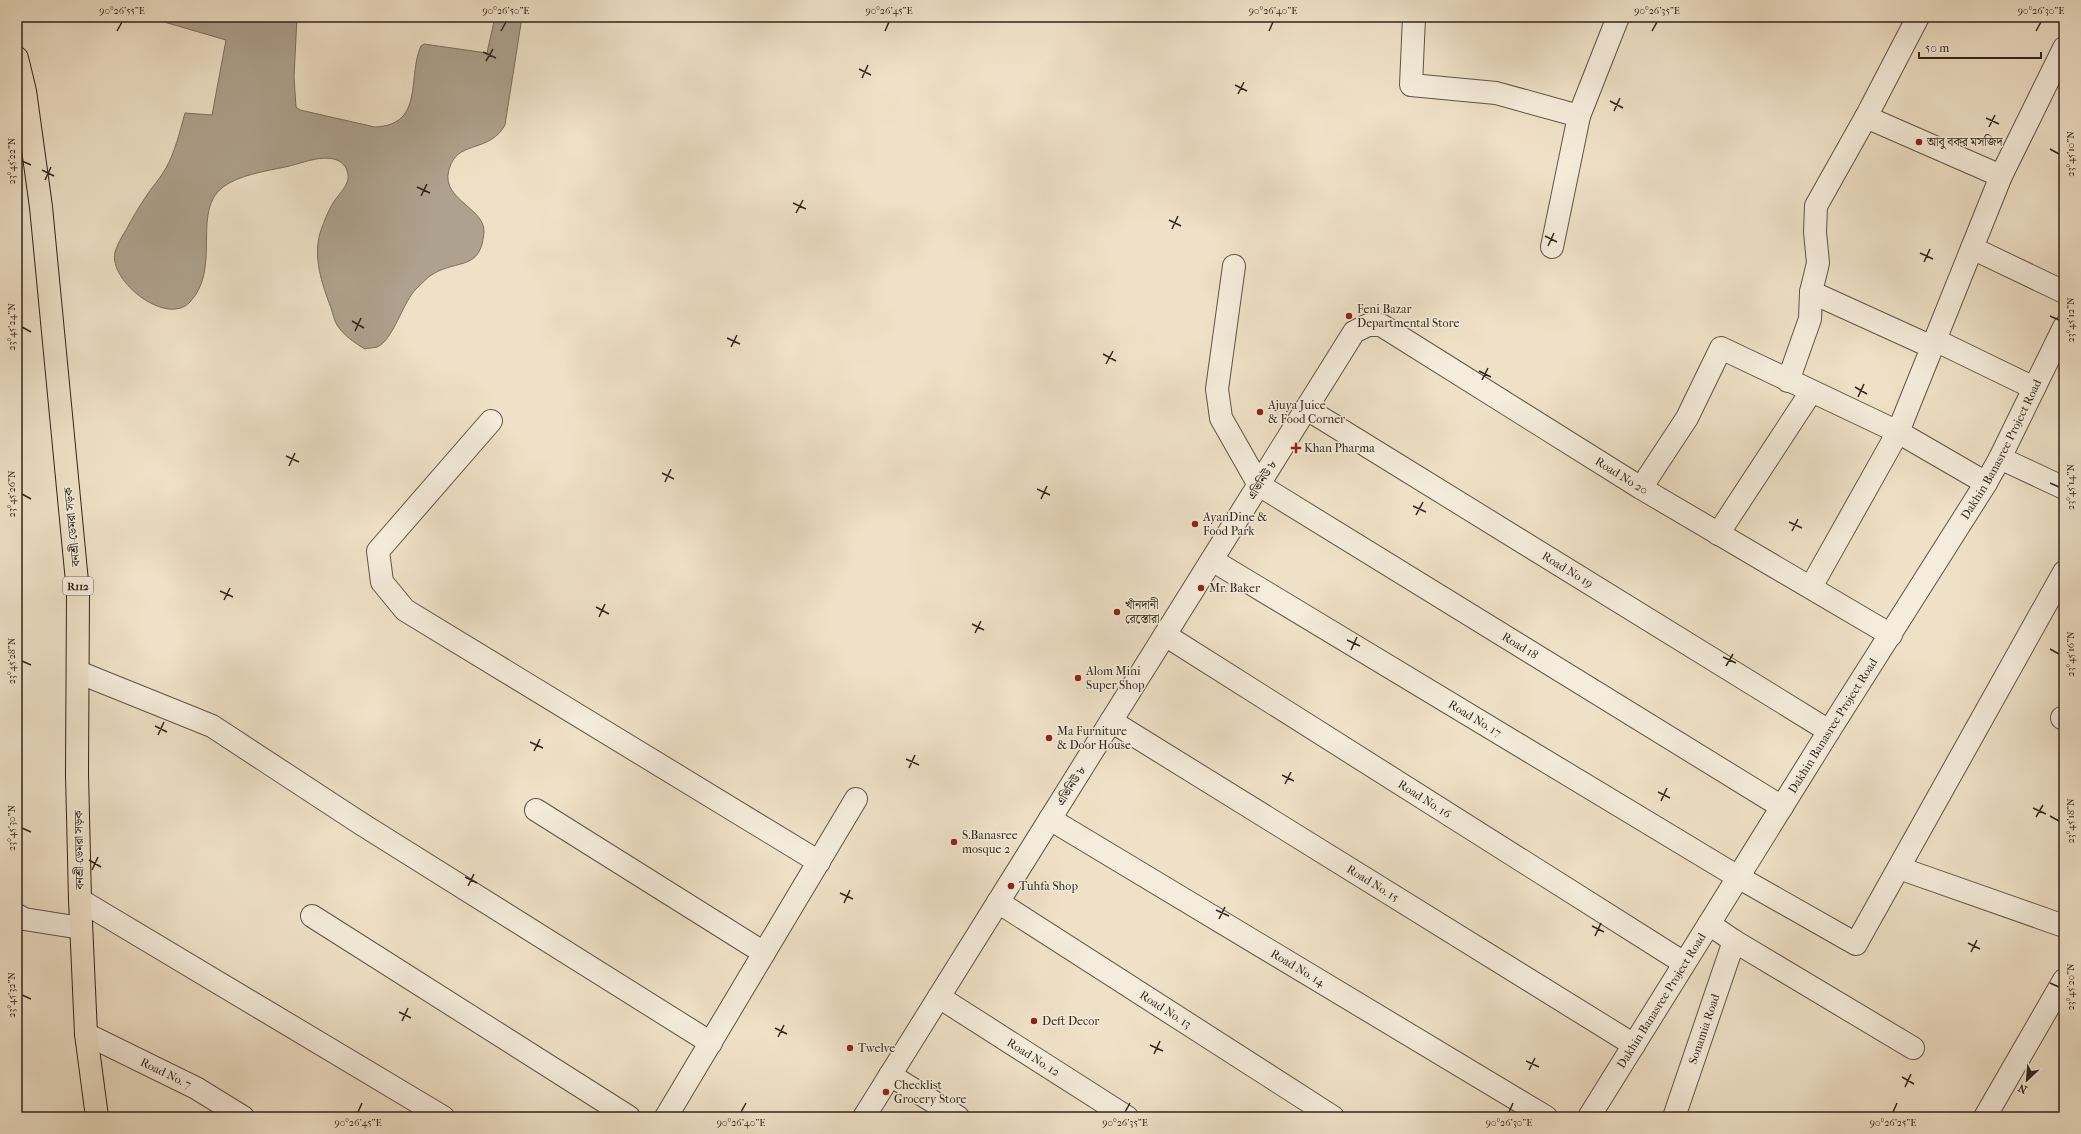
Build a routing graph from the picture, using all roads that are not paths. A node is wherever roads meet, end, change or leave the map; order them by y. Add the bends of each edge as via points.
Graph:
1 (1414, 17) edge
2 (1618, 17) edge
3 (1918, 17) edge
4 (2064, 48) edge
5 (17, 58) edge
6 (1579, 116) junction
7 (1866, 117) junction
8 (2001, 176) junction
9 (1552, 247) dead end
10 (1972, 248) junction
11 (1234, 266) dead end
12 (1811, 292) junction
13 (2064, 292) edge
14 (2064, 328) edge
15 (1354, 332) joint
16 (1933, 344) junction
17 (1788, 381) junction
18 (2034, 388) junction
19 (1811, 392) junction
20 (1307, 409) junction
21 (490, 421) dead end
22 (1898, 432) junction
23 (2000, 458) junction
24 (1986, 483) junction
25 (1259, 485) junction
26 (1641, 488) junction
27 (2064, 488) edge
28 (1718, 534) junction
29 (1212, 560) junction
30 (2064, 572) edge
31 (1811, 587) junction
32 (1165, 635) junction
33 (1891, 635) junction
34 (78, 672) junction
35 (1111, 721) junction
36 (1829, 731) junction
37 (856, 799) dead end
38 (1782, 807) junction
39 (536, 810) dead end
40 (1050, 818) junction
41 (818, 862) junction
42 (1898, 868) junction
43 (1738, 877) junction
44 (80, 900) junction
45 (998, 902) junction
46 (17, 915) edge
47 (312, 916) dead end
48 (1709, 924) junction
49 (2064, 926) edge
50 (81, 928) junction
51 (1734, 942) junction
52 (764, 953) junction
53 (1684, 963) junction
54 (2064, 980) edge
55 (939, 997) junction
56 (86, 1034) junction
57 (711, 1043) junction
58 (1634, 1045) junction
59 (1913, 1048) dead end
60 (890, 1075) junction
61 (97, 1117) edge
62 (243, 1117) edge
63 (442, 1117) edge
64 (629, 1117) edge
65 (666, 1117) edge
66 (864, 1117) edge
67 (958, 1117) edge
68 (1127, 1117) edge
69 (1332, 1117) edge
70 (1546, 1117) edge
71 (1589, 1117) edge
72 (1674, 1117) edge
73 (1985, 1117) edge

1 - 6 street via 1411,85 1496,93
2 - 6 street
3 - 7 street
4 - 8 street
5 - 34 main road, বনশ্রী-ডেমরা সড়ক / R112 via 42,223 78,592
6 - 9 street
7 - 8 street
7 - 12 street via 1816,206 1818,263
8 - 10 street
10 - 13 street
10 - 16 street
11 - 25 street via 1217,388 1218,405 1221,418
12 - 16 street
12 - 17 street via 1810,319
14 - 18 street, Dakhin Banasree Project Road
15 - 20 street, এভিনিউ ৮
15 - 26 street, Road No 20 via 1368,325 1381,325
16 - 18 street
16 - 22 street
17 - 19 street
17 - 26 street via 1721,348 1687,418
18 - 23 street, Dakhin Banasree Project Road
19 - 22 street
19 - 28 street
20 - 25 street, এভিনিউ ৮
20 - 36 street, Road No 19
21 - 41 street via 378,551 382,582 405,610
22 - 24 street
22 - 31 street
23 - 24 street, Dakhin Banasree Project Road
23 - 27 street
24 - 33 street, Dakhin Banasree Project Road
25 - 29 street, এভিনিউ ৮
25 - 38 street, Road 18
26 - 28 street, Road No 20
28 - 31 street, Road No 20
29 - 32 street, এভিনিউ ৮
29 - 43 street, Road No. 17
30 - 42 street
31 - 33 street, Road No 20
32 - 35 street, এভিনিউ ৮
32 - 53 street, Road No. 16
33 - 36 street, Dakhin Banasree Project Road
34 - 44 main road, বনশ্রী-ডেমরা সড়ক / R112
34 - 57 street via 212,726 360,823
35 - 40 street, এভিনিউ ৮
35 - 58 street, Road No. 15
36 - 38 street, Dakhin Banasree Project Road
37 - 41 street
38 - 43 street, Dakhin Banasree Project Road
39 - 52 street
40 - 45 street, এভিনিউ ৮
40 - 70 street, Road No. 14
41 - 52 street
42 - 43 street, Road No. 17 via 1856,944
42 - 49 street
43 - 48 street, Dakhin Banasree Project Road
44 - 50 main road, বনশ্রী-ডেমরা সড়ক / R112
44 - 63 street
45 - 55 street, এভিনিউ ৮
45 - 69 street, Road No. 13
46 - 50 street via 24,919
47 - 64 street
48 - 51 street
48 - 53 street, Dakhin Banasree Project Road
50 - 56 main road, বনশ্রী-ডেমরা সড়ক / R112
51 - 59 street
51 - 72 street, Sonamia Road
52 - 57 street
53 - 58 street, Dakhin Banasree Project Road
54 - 73 street
55 - 60 street, এভিনিউ ৮
55 - 68 street, Road No. 12
56 - 61 main road, বনশ্রী-ডেমরা সড়ক / R112
56 - 62 street, Road No. 7 via 196,1088
57 - 65 street
58 - 71 street, Dakhin Banasree Project Road
60 - 66 street, এভিনিউ ৮
60 - 67 street

